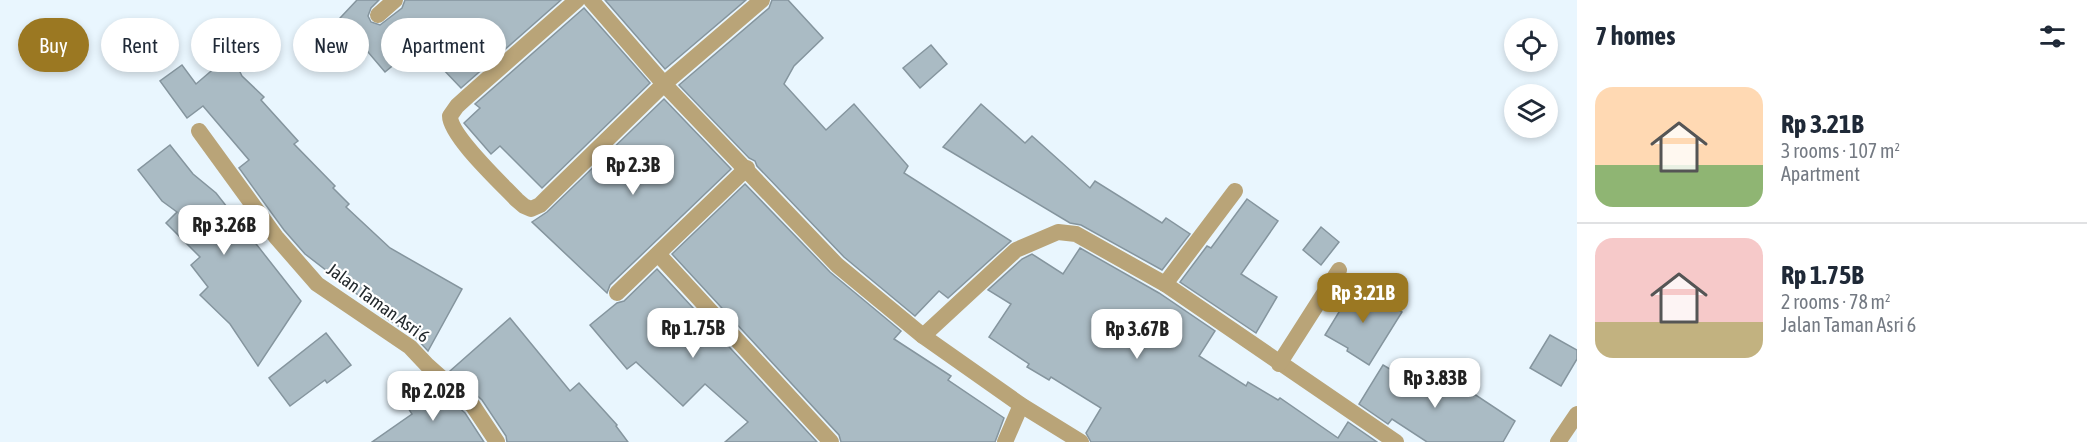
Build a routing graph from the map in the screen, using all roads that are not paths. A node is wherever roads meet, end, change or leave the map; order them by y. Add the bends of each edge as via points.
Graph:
1 (395, 0) edge
2 (577, 0) edge
3 (591, 0) edge
4 (762, 0) edge
5 (378, 15) dead end
6 (664, 84) junction
7 (199, 131) dead end
8 (747, 168) junction
9 (1235, 191) dead end
10 (658, 254) junction
11 (1339, 270) dead end
12 (1165, 284) junction
13 (617, 292) dead end
14 (923, 336) junction
15 (1279, 364) junction
16 (1021, 405) junction
17 (1577, 414) edge
18 (497, 442) edge
19 (831, 442) edge
20 (1005, 442) edge
21 (1081, 442) edge
22 (1396, 442) edge
23 (1558, 442) edge

1 - 5 street
2 - 6 street via 450,116 462,141 517,200 531,208 540,205
3 - 6 street
4 - 6 street
6 - 8 street
7 - 18 street, Jalan Taman Asri 6 via 276,237 317,284 410,347 473,406
8 - 10 street
8 - 14 street via 837,265
9 - 12 street
10 - 13 street
10 - 19 street
11 - 15 street
12 - 14 street via 1076,234 1058,232 1016,250
12 - 15 street
14 - 16 street
15 - 22 street
16 - 20 street
16 - 21 street
17 - 23 street

